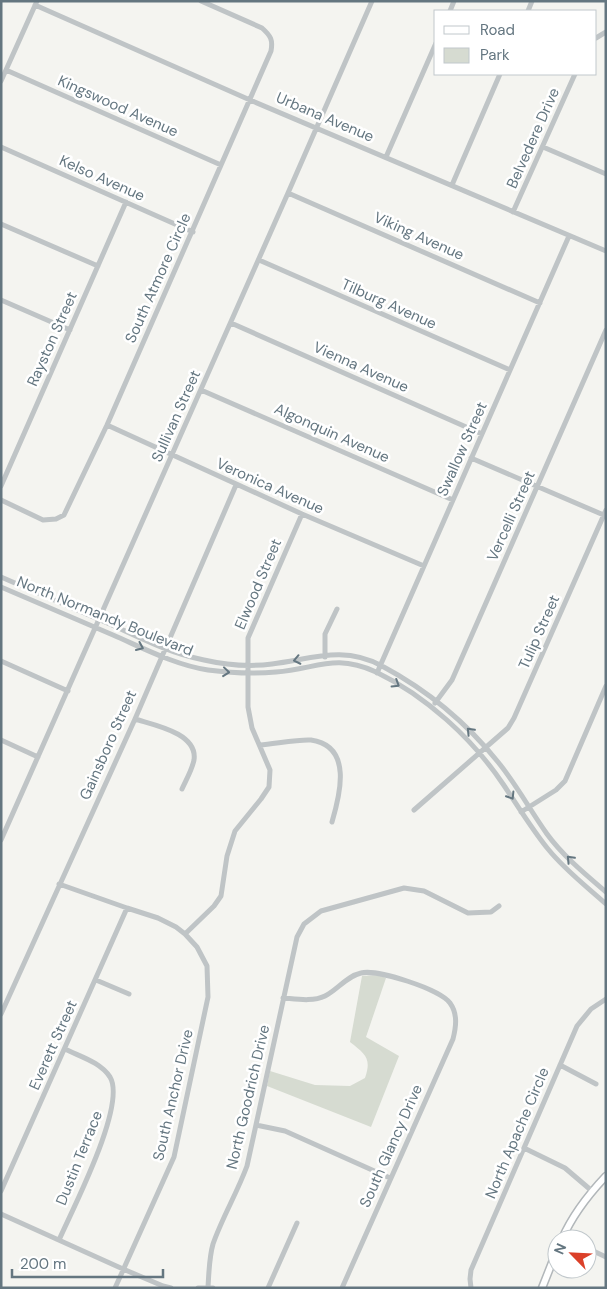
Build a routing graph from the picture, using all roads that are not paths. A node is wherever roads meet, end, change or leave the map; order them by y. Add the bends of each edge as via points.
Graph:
1 (201, 1) edge
2 (372, 1) edge
3 (36, 3) edge
4 (434, 48) edge
5 (6, 70) junction
6 (500, 75) edge
7 (575, 75) edge
8 (1, 81) edge
9 (250, 100) junction
10 (316, 127) junction
11 (1, 147) edge
12 (543, 147) junction
13 (386, 157) junction
14 (221, 165) junction
15 (606, 174) edge
16 (452, 185) junction
17 (288, 193) junction
18 (126, 202) junction
19 (513, 212) junction
20 (1, 224) edge
21 (193, 232) junction
22 (569, 236) junction
23 (606, 252) edge
24 (258, 260) junction
25 (98, 266) junction
26 (1, 300) edge
27 (540, 303) junction
28 (230, 323) junction
29 (70, 330) junction
30 (606, 330) edge
31 (510, 370) junction
32 (201, 390) junction
33 (107, 425) junction
34 (482, 434) junction
35 (172, 455) junction
36 (471, 458) junction
37 (236, 484) junction
38 (538, 485) junction
39 (1, 486) edge
40 (1, 500) edge
41 (453, 500) junction
42 (605, 513) edge
43 (302, 514) junction
44 (424, 566) junction
45 (1, 577) edge
46 (1, 587) edge
47 (337, 609) dead end
48 (99, 620) junction
49 (96, 627) junction
50 (164, 648) junction
51 (325, 655) junction
52 (161, 656) junction
53 (1, 662) edge
54 (326, 663) junction
55 (248, 665) junction
56 (380, 665) junction
57 (377, 673) junction
58 (248, 674) junction
59 (606, 686) edge
60 (68, 691) junction
61 (436, 701) junction
62 (432, 707) junction
63 (135, 719) junction
64 (1, 740) edge
65 (260, 745) junction
66 (485, 747) junction
67 (479, 753) junction
68 (38, 756) junction
69 (182, 789) dead end
70 (529, 808) junction
71 (414, 810) dead end
72 (521, 812) junction
73 (332, 822) dead end
74 (3, 830) edge
75 (1, 840) edge
76 (59, 884) junction
77 (606, 892) edge
78 (606, 904) edge
79 (499, 906) dead end
80 (127, 908) junction
81 (185, 934) junction
82 (96, 980) junction
83 (128, 994) dead end
84 (283, 998) junction
85 (606, 999) edge
86 (1, 1014) edge
87 (65, 1049) junction
88 (560, 1065) junction
89 (596, 1084) dead end
90 (256, 1125) junction
91 (524, 1148) junction
92 (606, 1176) edge
93 (390, 1178) junction
94 (1, 1191) edge
95 (592, 1191) junction
96 (1, 1214) edge
97 (297, 1223) dead end
98 (567, 1229) edge
99 (59, 1240) junction
100 (123, 1269) junction
101 (547, 1275) edge
102 (211, 1287) edge
103 (115, 1288) edge
104 (171, 1288) edge
105 (198, 1288) edge
106 (268, 1288) edge
107 (342, 1288) edge
108 (471, 1288) edge
109 (542, 1288) edge

1 - 9 street, South Atmore Circle via 262,28 270,35 271,51
2 - 10 street, Sullivan Street
3 - 5 street
3 - 9 street, Urbana Avenue
4 - 13 street
5 - 8 street
5 - 14 street, Kingswood Avenue
6 - 16 street
7 - 12 street, Belvedere Drive
9 - 10 street, Urbana Avenue
9 - 14 street, South Atmore Circle
10 - 13 street, Urbana Avenue
10 - 17 street, Sullivan Street
11 - 18 street, Kelso Avenue
12 - 15 street
12 - 19 street, Belvedere Drive
13 - 16 street, Urbana Avenue
14 - 21 street, South Atmore Circle
16 - 19 street, Urbana Avenue
17 - 24 street, Sullivan Street
17 - 27 street, Viking Avenue
18 - 21 street, Kelso Avenue
18 - 25 street, Rayston Street
19 - 22 street, Urbana Avenue
20 - 25 street
21 - 33 street, South Atmore Circle
22 - 23 street, Urbana Avenue
22 - 27 street, Swallow Street
24 - 28 street, Sullivan Street
24 - 31 street, Tilburg Avenue
25 - 29 street, Rayston Street
26 - 29 street
27 - 31 street, Swallow Street
28 - 32 street, Sullivan Street
28 - 34 street, Vienna Avenue
29 - 39 street, Rayston Street
30 - 38 street, Vercelli Street
31 - 34 street, Swallow Street
32 - 35 street, Sullivan Street
32 - 41 street, Algonquin Avenue
33 - 35 street, Veronica Avenue
33 - 40 street, South Atmore Circle via 64,515 43,520
34 - 36 street, Swallow Street
35 - 37 street, Veronica Avenue
35 - 48 street, Sullivan Street
36 - 38 street
36 - 41 street, Swallow Street
37 - 43 street, Veronica Avenue
37 - 50 street, Gainsboro Street
38 - 42 street
38 - 61 street, Vercelli Street via 452,680
41 - 44 street, Swallow Street
42 - 66 street, Tulip Street via 514,718 508,728
43 - 44 street, Veronica Avenue
43 - 55 street, Elwood Street via 248,638
44 - 56 street, Swallow Street
45 - 48 street, North Normandy Boulevard
46 - 49 street, North Normandy Boulevard
47 - 51 street via 325,634
48 - 49 street, Sullivan Street
48 - 50 street, North Normandy Boulevard
49 -> 52 street, North Normandy Boulevard
49 - 60 street, Sullivan Street
50 - 52 street, Gainsboro Street
50 - 55 street, North Normandy Boulevard via 202,660
51 - 54 street
51 -> 55 street, North Normandy Boulevard
51 - 56 street, North Normandy Boulevard via 350,655
52 -> 58 street, North Normandy Boulevard via 205,669
52 - 63 street, Gainsboro Street
53 - 60 street
54 - 57 street, North Normandy Boulevard via 351,664
54 - 58 street, North Normandy Boulevard
55 - 58 street, Elwood Street
56 - 57 street, Swallow Street
56 - 61 street, North Normandy Boulevard
57 -> 62 street, North Normandy Boulevard
58 - 65 street, Elwood Street via 248,707 252,728
59 - 70 street via 565,781
60 - 68 street, Sullivan Street
61 - 62 street, Vercelli Street
66 -> 61 street, North Normandy Boulevard
62 - 67 street, North Normandy Boulevard
63 - 69 street via 176,733 191,745 194,758
63 - 76 street, Gainsboro Street
64 - 68 street
65 - 73 street via 311,740 327,746 342,772
65 - 81 street, Elwood Street via 270,770 269,787 235,831 227,856 221,896
66 - 67 street, Tulip Street
66 - 70 street, North Normandy Boulevard
67 - 71 street, Tulip Street
67 -> 72 street, North Normandy Boulevard
68 - 74 street, Sullivan Street
70 - 72 street
77 -> 70 street, North Normandy Boulevard via 558,847
72 - 78 street, North Normandy Boulevard via 560,862
74 - 75 street, Sullivan Street
76 - 80 street, South Anchor Drive
76 - 86 street, Gainsboro Street
79 - 84 street, North Goodrich Drive via 491,912 468,913 424,891 404,888 320,911 304,924 297,937
80 - 81 street, South Anchor Drive via 158,918
80 - 82 street, Everett Street
81 - 100 street, South Anchor Drive via 207,966 208,997 174,1157
82 - 83 street
82 - 87 street, Everett Street
84 - 90 street, North Goodrich Drive
84 - 93 street, South Glancy Drive via 324,996 360,973 378,972 440,993 449,1002 455,1013 453,1040
85 - 88 street, North Apache Circle via 591,1009 577,1026
87 - 94 street, Everett Street
87 - 99 street, Dustin Terrace via 99,1065 111,1079 114,1094 106,1130
88 - 89 street
88 - 91 street, North Apache Circle
90 - 93 street via 285,1131
90 - 102 street, North Goodrich Drive via 247,1166 213,1244
91 - 95 street via 565,1168
91 - 108 street, North Apache Circle via 471,1270
92 - 95 main road
93 - 107 street, South Glancy Drive
95 - 98 main road
96 - 99 street
97 - 106 street
99 - 100 street
100 - 103 street, South Anchor Drive
100 - 104 street
101 - 109 main road
102 - 105 street

